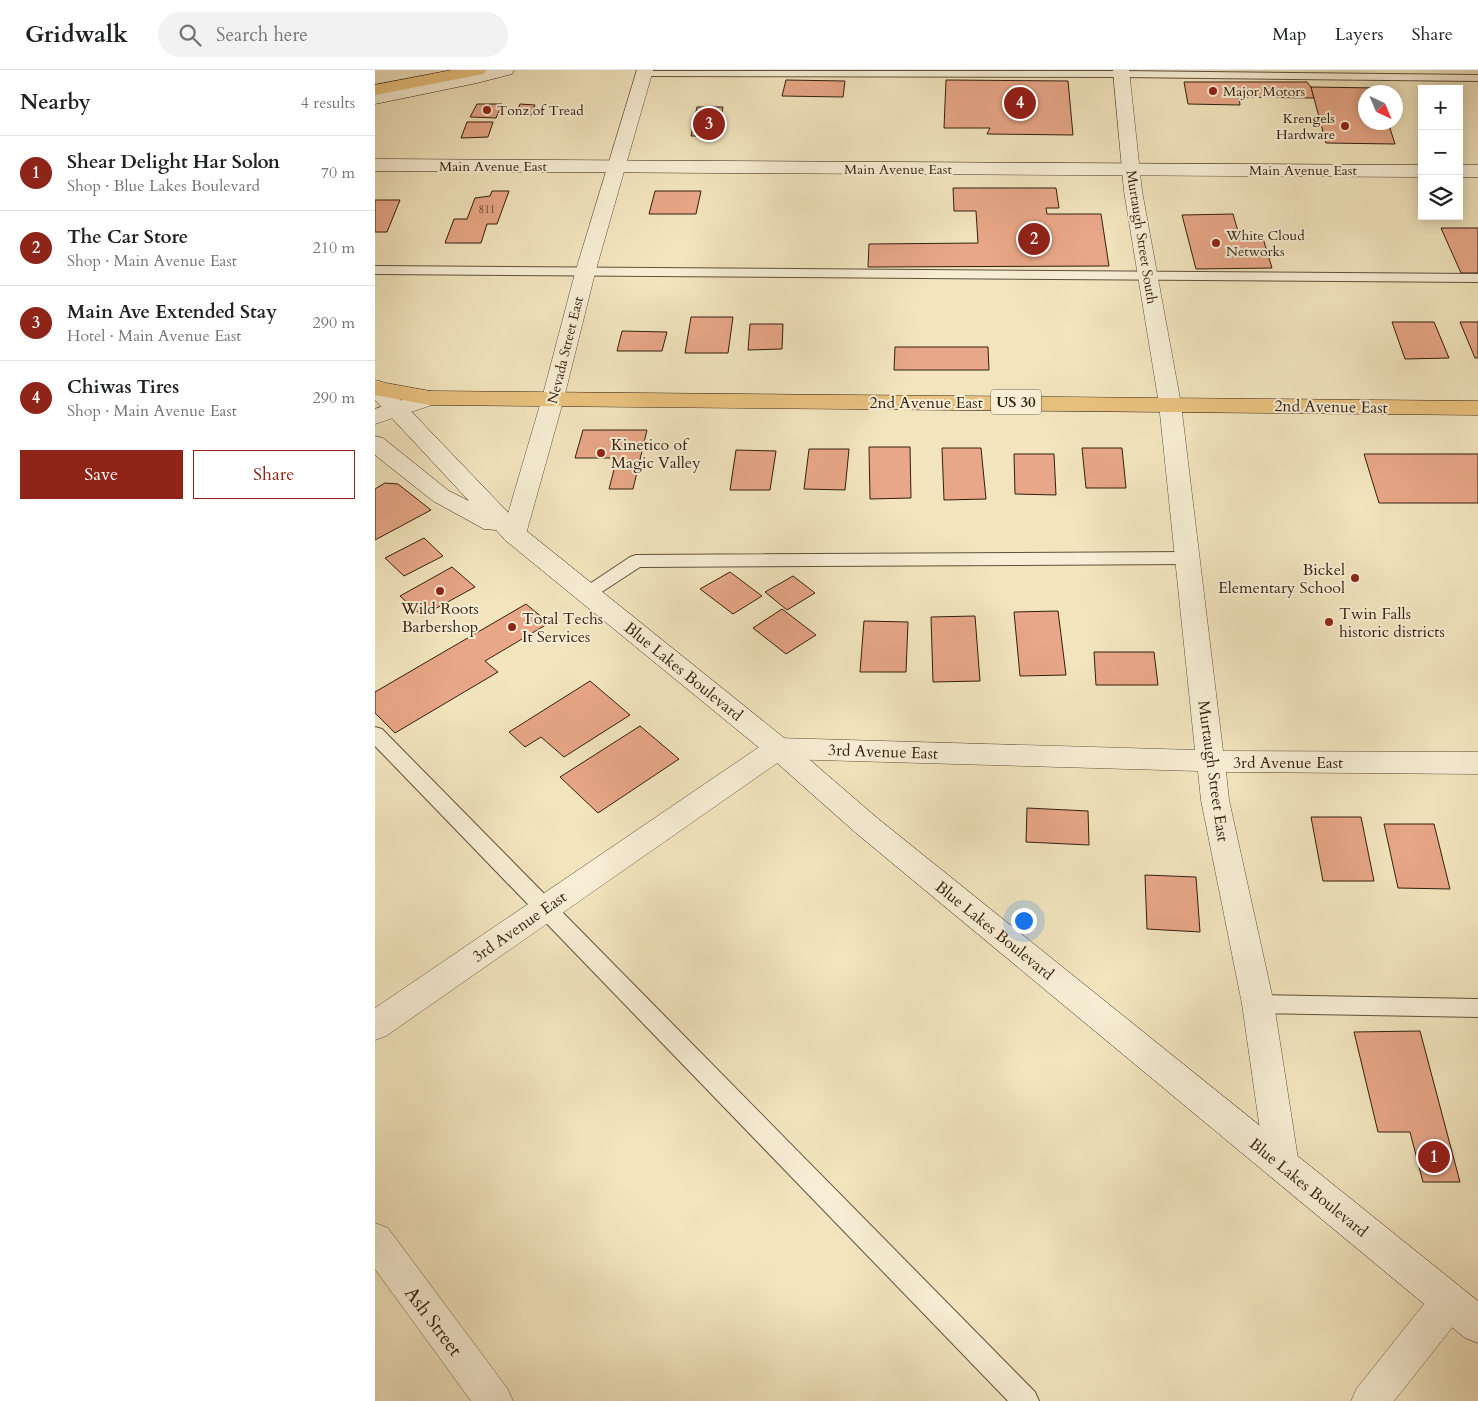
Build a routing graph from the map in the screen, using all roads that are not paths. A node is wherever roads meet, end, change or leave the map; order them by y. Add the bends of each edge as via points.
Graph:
1 (430, 70) edge
2 (478, 70) edge
3 (506, 70) edge
4 (645, 72) edge
5 (1121, 72) edge
6 (1478, 78) edge
7 (375, 81) edge
8 (375, 90) edge
9 (375, 99) edge
10 (375, 165) edge
11 (616, 167) junction
12 (1131, 170) junction
13 (1418, 171) edge
14 (1463, 171) edge
15 (1478, 171) edge
16 (375, 270) edge
17 (585, 273) junction
18 (1148, 274) junction
19 (1478, 278) edge
20 (375, 388) edge
21 (430, 398) junction
22 (553, 398) junction
23 (1170, 404) junction
24 (1478, 408) edge
25 (397, 409) junction
26 (375, 417) edge
27 (375, 443) edge
28 (515, 534) junction
29 (1189, 558) junction
30 (588, 593) junction
31 (375, 734) edge
32 (778, 748) junction
33 (1211, 761) junction
34 (1478, 763) edge
35 (546, 907) junction
36 (1258, 1004) junction
37 (1478, 1008) edge
38 (375, 1026) edge
39 (1282, 1165) junction
40 (375, 1240) edge
41 (1449, 1302) junction
42 (1478, 1325) edge
43 (494, 1401) edge
44 (1026, 1401) edge
45 (1370, 1401) edge

1 - 7 street
2 - 8 main road
3 - 9 street
4 - 5 lane
4 - 11 street, Nevada Street East
5 - 6 lane
5 - 12 street, Murtaugh Street South
10 - 11 street, Main Avenue East
11 - 12 street, Main Avenue East
11 - 17 street, Nevada Street East
12 - 13 street, Main Avenue East
12 - 18 street, Murtaugh Street South
14 - 15 street
16 - 17 lane
17 - 18 lane
17 - 22 street, Nevada Street East
18 - 19 lane
18 - 23 street, Murtaugh Street South
20 - 21 main road, 2nd Avenue East
20 - 25 street
21 - 22 main road, 2nd Avenue East
21 - 25 street
22 - 23 main road, 2nd Avenue East / US 30
22 - 28 street, Nevada Street East
23 - 24 main road, 2nd Avenue East / US 30
23 - 29 street, Murtaugh Street East
25 - 26 street
25 - 28 street
27 - 28 street via 441,496
28 - 30 street, Blue Lakes Boulevard
29 - 30 lane via 636,562
29 - 33 street, Murtaugh Street East
30 - 32 street, Blue Lakes Boulevard
31 - 35 lane
32 - 33 street, 3rd Avenue East
32 - 35 street, 3rd Avenue East
32 - 39 street, Blue Lakes Boulevard via 867,825
33 - 34 street, 3rd Avenue East
33 - 36 street, Murtaugh Street East via 1215,800
35 - 38 street, 3rd Avenue East
35 - 44 lane
36 - 37 lane
36 - 39 street, Murtaugh Street East
39 - 41 street, Blue Lakes Boulevard
40 - 43 street, Ash Street
41 - 42 street, Blue Lakes Boulevard
41 - 45 street

